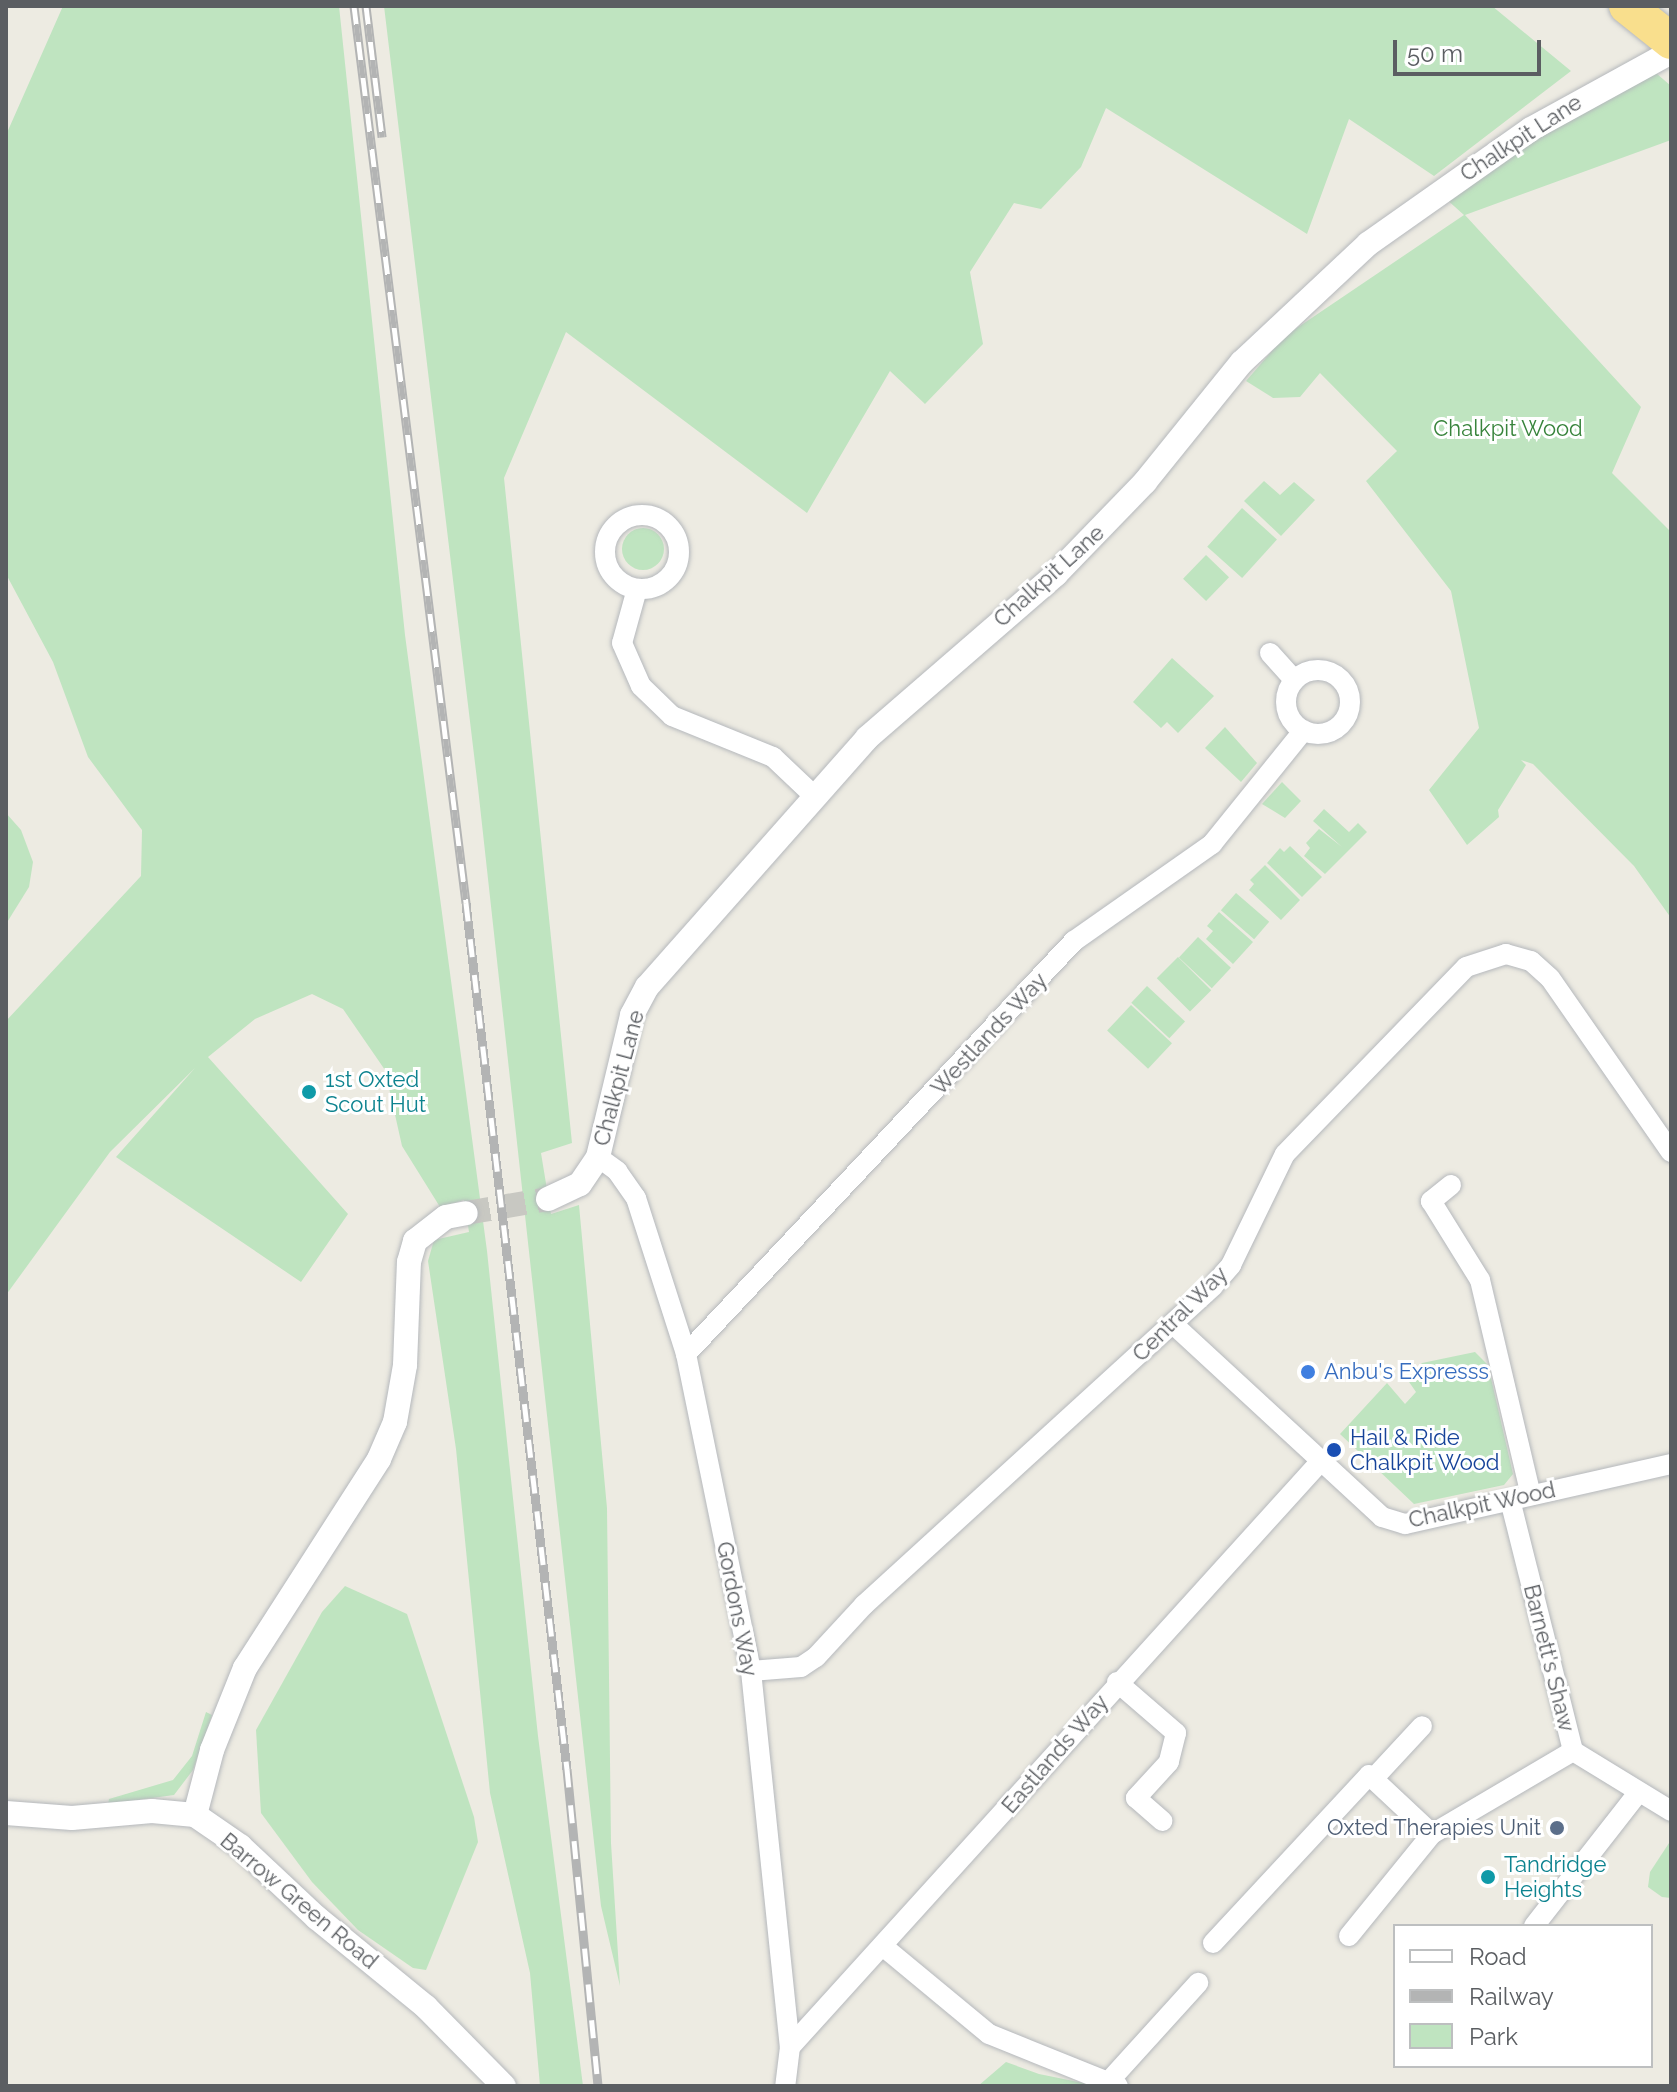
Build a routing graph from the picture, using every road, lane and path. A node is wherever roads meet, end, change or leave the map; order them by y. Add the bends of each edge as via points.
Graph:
1 (1634, 11) edge
2 (1671, 41) edge
3 (1671, 52) edge
4 (637, 589) dead end
5 (1270, 653) dead end
6 (1294, 680) junction
7 (1304, 730) junction
8 (813, 795) junction
9 (1671, 1152) edge
10 (598, 1157) junction
11 (1451, 1185) dead end
12 (548, 1199) tunnel mouth
13 (466, 1213) tunnel mouth
14 (1174, 1325) junction
15 (686, 1354) junction
16 (1321, 1461) junction
17 (1671, 1464) edge
18 (1531, 1495) junction
19 (1510, 1500) junction
20 (751, 1671) junction
21 (1117, 1682) junction
22 (1422, 1726) dead end
23 (1573, 1751) junction
24 (1373, 1779) junction
25 (1638, 1793) junction
26 (1671, 1811) edge
27 (6, 1813) edge
28 (195, 1815) junction
29 (1162, 1821) dead end
30 (1432, 1834) junction
31 (1536, 1924) edge
32 (1349, 1936) dead end
33 (1213, 1943) dead end
34 (885, 1948) junction
35 (1198, 1983) dead end
36 (790, 2047) junction
37 (1115, 2082) edge
38 (504, 2086) edge
39 (785, 2086) edge

1 - 2 highway
3 - 8 street, Chalkpit Lane via 1531,129 1368,244 1242,362 1116,515 1056,574 925,683
4 - 8 street via 622,643 641,686 672,716 773,757
5 - 6 street
6 - 7 street via 1288,690 1288,713
6 - 7 street via 1326,670 1343,681 1350,699 1337,728 1315,734
7 - 15 street, Westlands Way via 1212,844 1074,941
8 - 10 street, Chalkpit Lane via 647,987 632,1015
9 - 14 street, Central Way via 1550,978 1531,961 1489,956 1466,967 1285,1154 1231,1265
10 - 12 street, Chalkpit Lane via 580,1184
10 - 15 street, Gordons Way via 617,1171 636,1198
11 - 18 street via 1431,1201 1480,1280
13 - 28 street via 435,1222 415,1241 395,1422 379,1459 245,1668 212,1750
14 - 16 street, Chalkpit Wood
14 - 20 street, Central Way via 864,1605 816,1657 801,1667
15 - 20 street, Gordons Way
16 - 19 street, Chalkpit Wood via 1382,1517 1405,1524
16 - 21 street, Eastlands Way
17 - 18 street, Chalkpit Wood
18 - 19 street, Chalkpit Wood
19 - 23 street, Barnett's Shaw
20 - 36 street, Gordons Way
21 - 29 street via 1176,1733 1169,1762 1136,1798
21 - 34 street, Eastlands Way
22 - 24 street
23 - 25 street, Barnett's Shaw
23 - 30 street
24 - 30 street
24 - 33 street via 1369,1775
25 - 26 street, Barnett's Shaw
25 - 31 street
27 - 28 street, Barrow Green Road via 72,1818 152,1811
28 - 38 street, Barrow Green Road via 240,1846 317,1918 426,2007
30 - 32 street
34 - 36 street, Eastlands Way
34 - 37 street via 989,2034
35 - 37 street
36 - 39 street, Gordons Way

